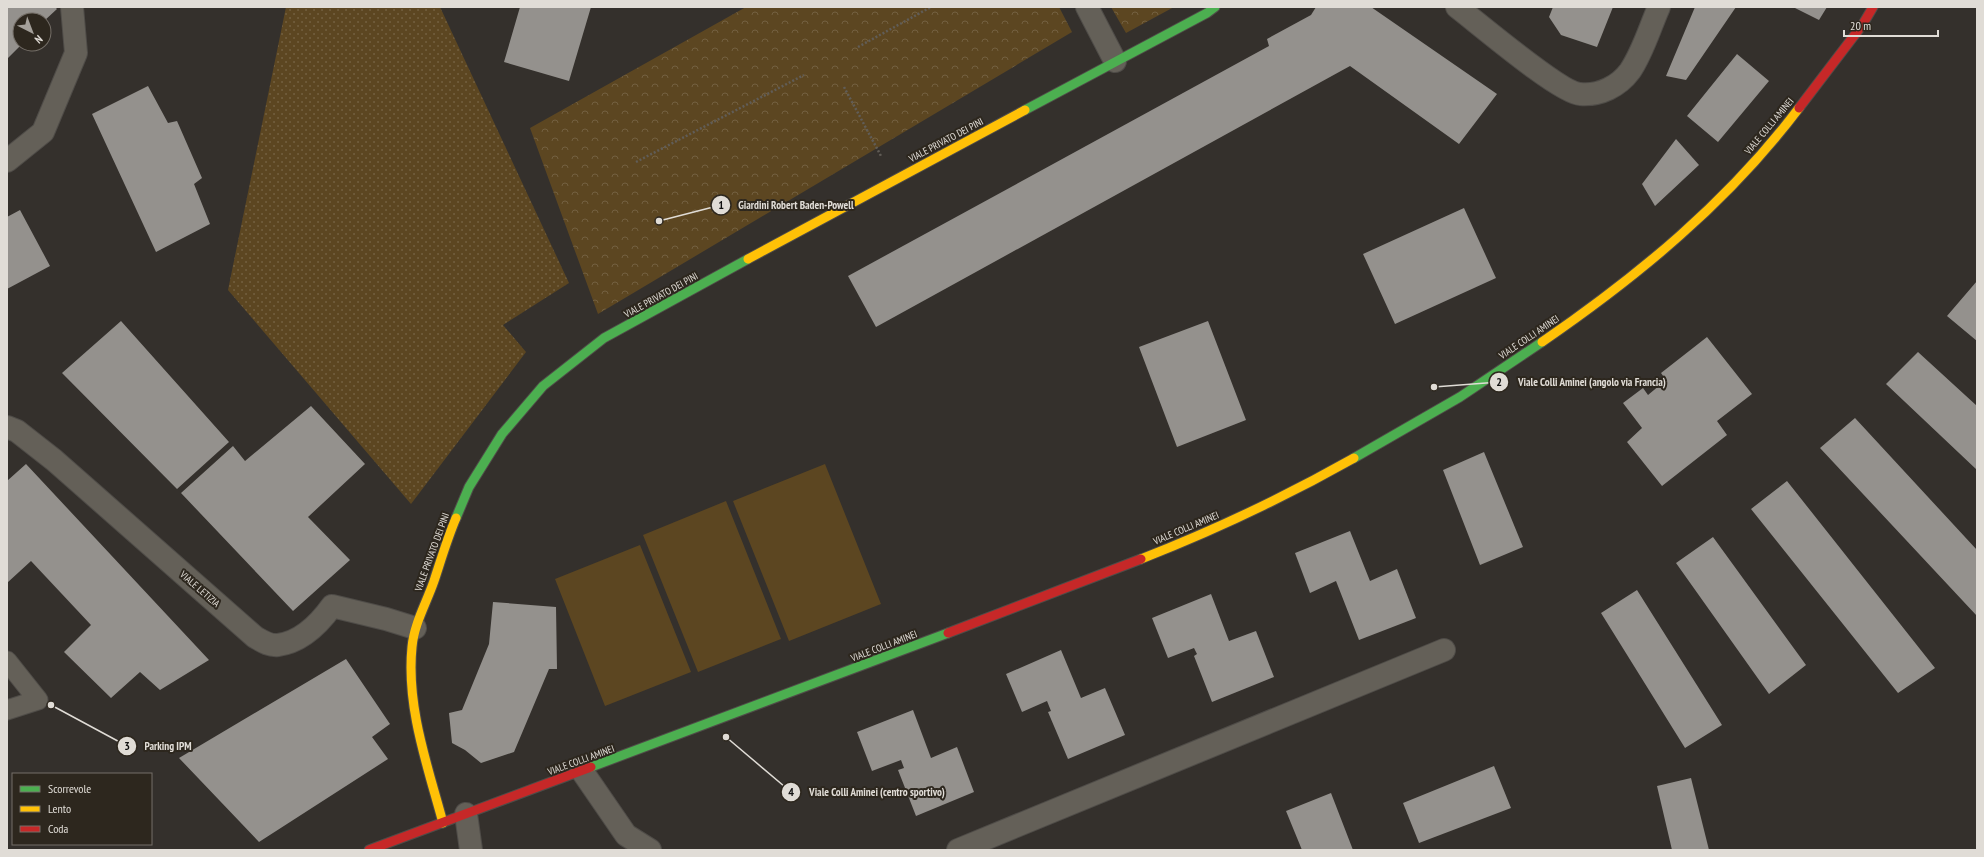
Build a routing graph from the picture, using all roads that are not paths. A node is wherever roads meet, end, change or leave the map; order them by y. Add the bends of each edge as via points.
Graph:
1 (72, 7) edge
2 (1087, 7) edge
3 (1215, 7) edge
4 (1456, 7) edge
5 (1659, 7) edge
6 (1873, 7) edge
7 (1116, 61) junction
8 (7, 161) edge
9 (7, 427) edge
10 (415, 628) junction
11 (1444, 650) dead end
12 (7, 661) edge
13 (7, 710) edge
14 (582, 771) junction
15 (466, 814) junction
16 (443, 823) junction
17 (369, 850) edge
18 (472, 850) edge
19 (650, 850) edge
20 (958, 850) edge

1 - 8 street via 76,53 43,132
2 - 7 street
3 - 7 main road, VIALE PRIVATO DEI PINI
4 - 5 street via 1556,83 1579,94 1594,94 1609,89 1621,81 1637,58
6 - 14 main road, VIALE COLLI AMINEI via 1863,24 1781,132 1697,222 1630,279 1460,397 1308,484 1211,530 1044,597
7 - 10 main road, VIALE PRIVATO DEI PINI via 604,338 543,386 502,434 469,487 446,541 434,581
9 - 10 street, VIALE LETIZIA via 17,431 54,460 255,637 266,643 277,645 307,633 332,606
10 - 16 main road, VIALE PRIVATO DEI PINI via 411,665 415,711
11 - 20 street
12 - 13 lane via 38,700
14 - 15 main road, VIALE COLLI AMINEI
14 - 19 street via 626,834
15 - 16 main road, VIALE COLLI AMINEI
15 - 18 street
16 - 17 main road, VIALE COLLI AMINEI

